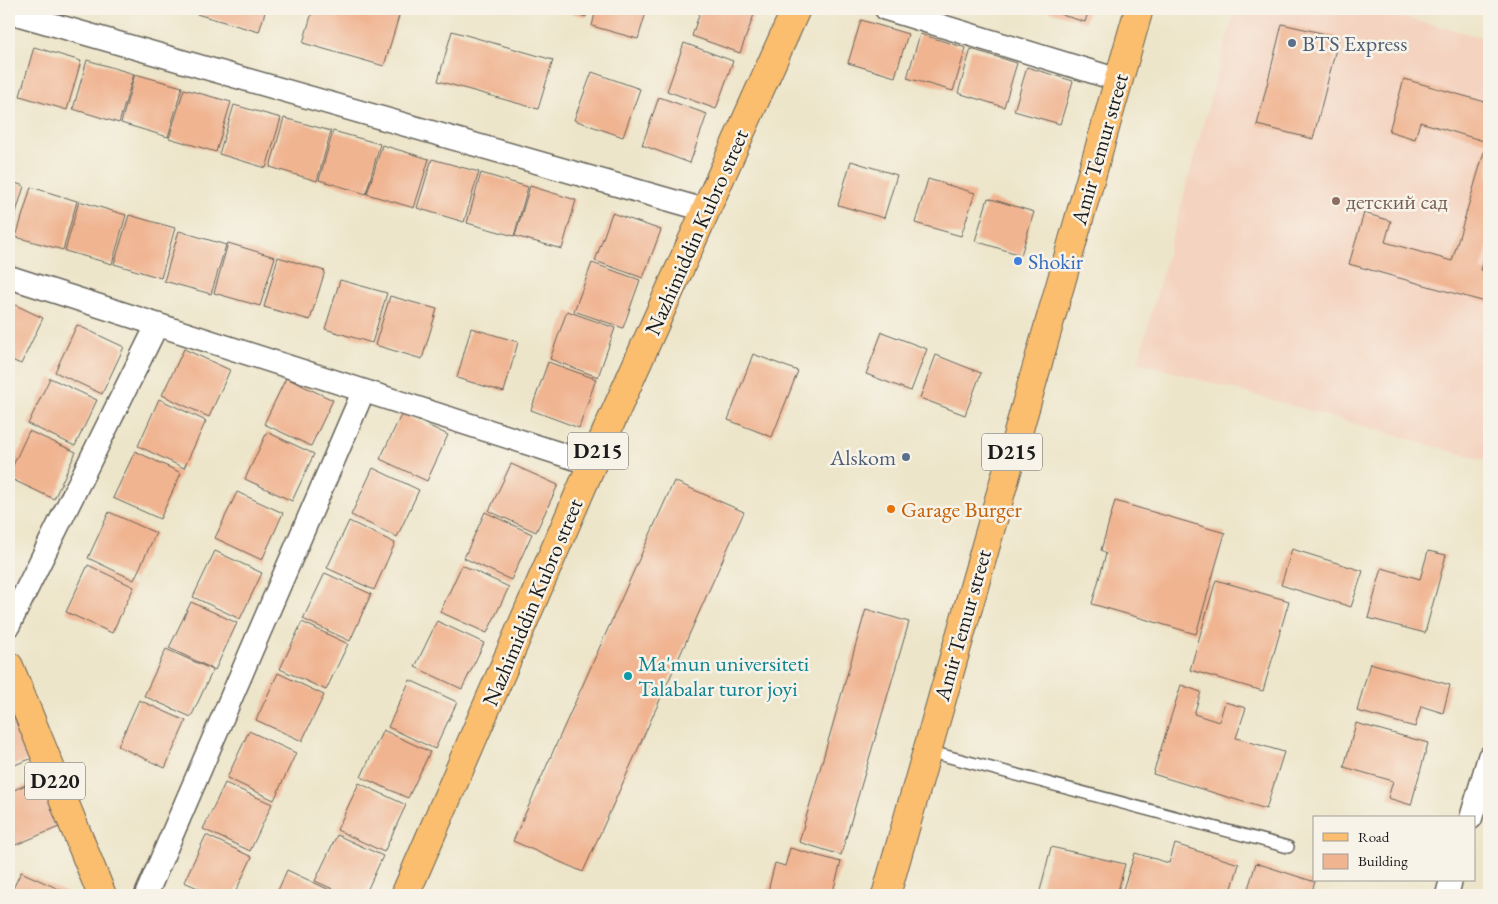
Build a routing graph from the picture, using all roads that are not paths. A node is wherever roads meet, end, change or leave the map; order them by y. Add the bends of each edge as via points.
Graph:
1 (796, 9) edge
2 (886, 9) edge
3 (1139, 9) edge
4 (9, 12) edge
5 (1119, 80) junction
6 (705, 210) junction
7 (9, 277) edge
8 (157, 325) junction
9 (363, 392) junction
10 (592, 464) junction
11 (9, 625) edge
12 (9, 666) edge
13 (926, 751) junction
14 (1489, 757) edge
15 (1472, 816) edge
16 (1288, 846) dead end
17 (1451, 882) edge
18 (102, 895) edge
19 (146, 895) edge
20 (405, 895) edge
21 (886, 895) edge
22 (1447, 895) edge

1 - 6 main road, Nazhimiddin Kubro street / D215
2 - 5 street
3 - 5 main road, Amir Temur street / D215
4 - 6 street
5 - 13 main road, Amir Temur street / D215
6 - 10 main road, Nazhimiddin Kubro street / D215
7 - 8 street
8 - 9 street
8 - 11 street
9 - 10 street
9 - 19 street
10 - 20 main road, Nazhimiddin Kubro street / D215
12 - 18 main road, D220
13 - 16 lane
13 - 21 main road, Amir Temur street / D215
14 - 15 street
17 - 22 street

